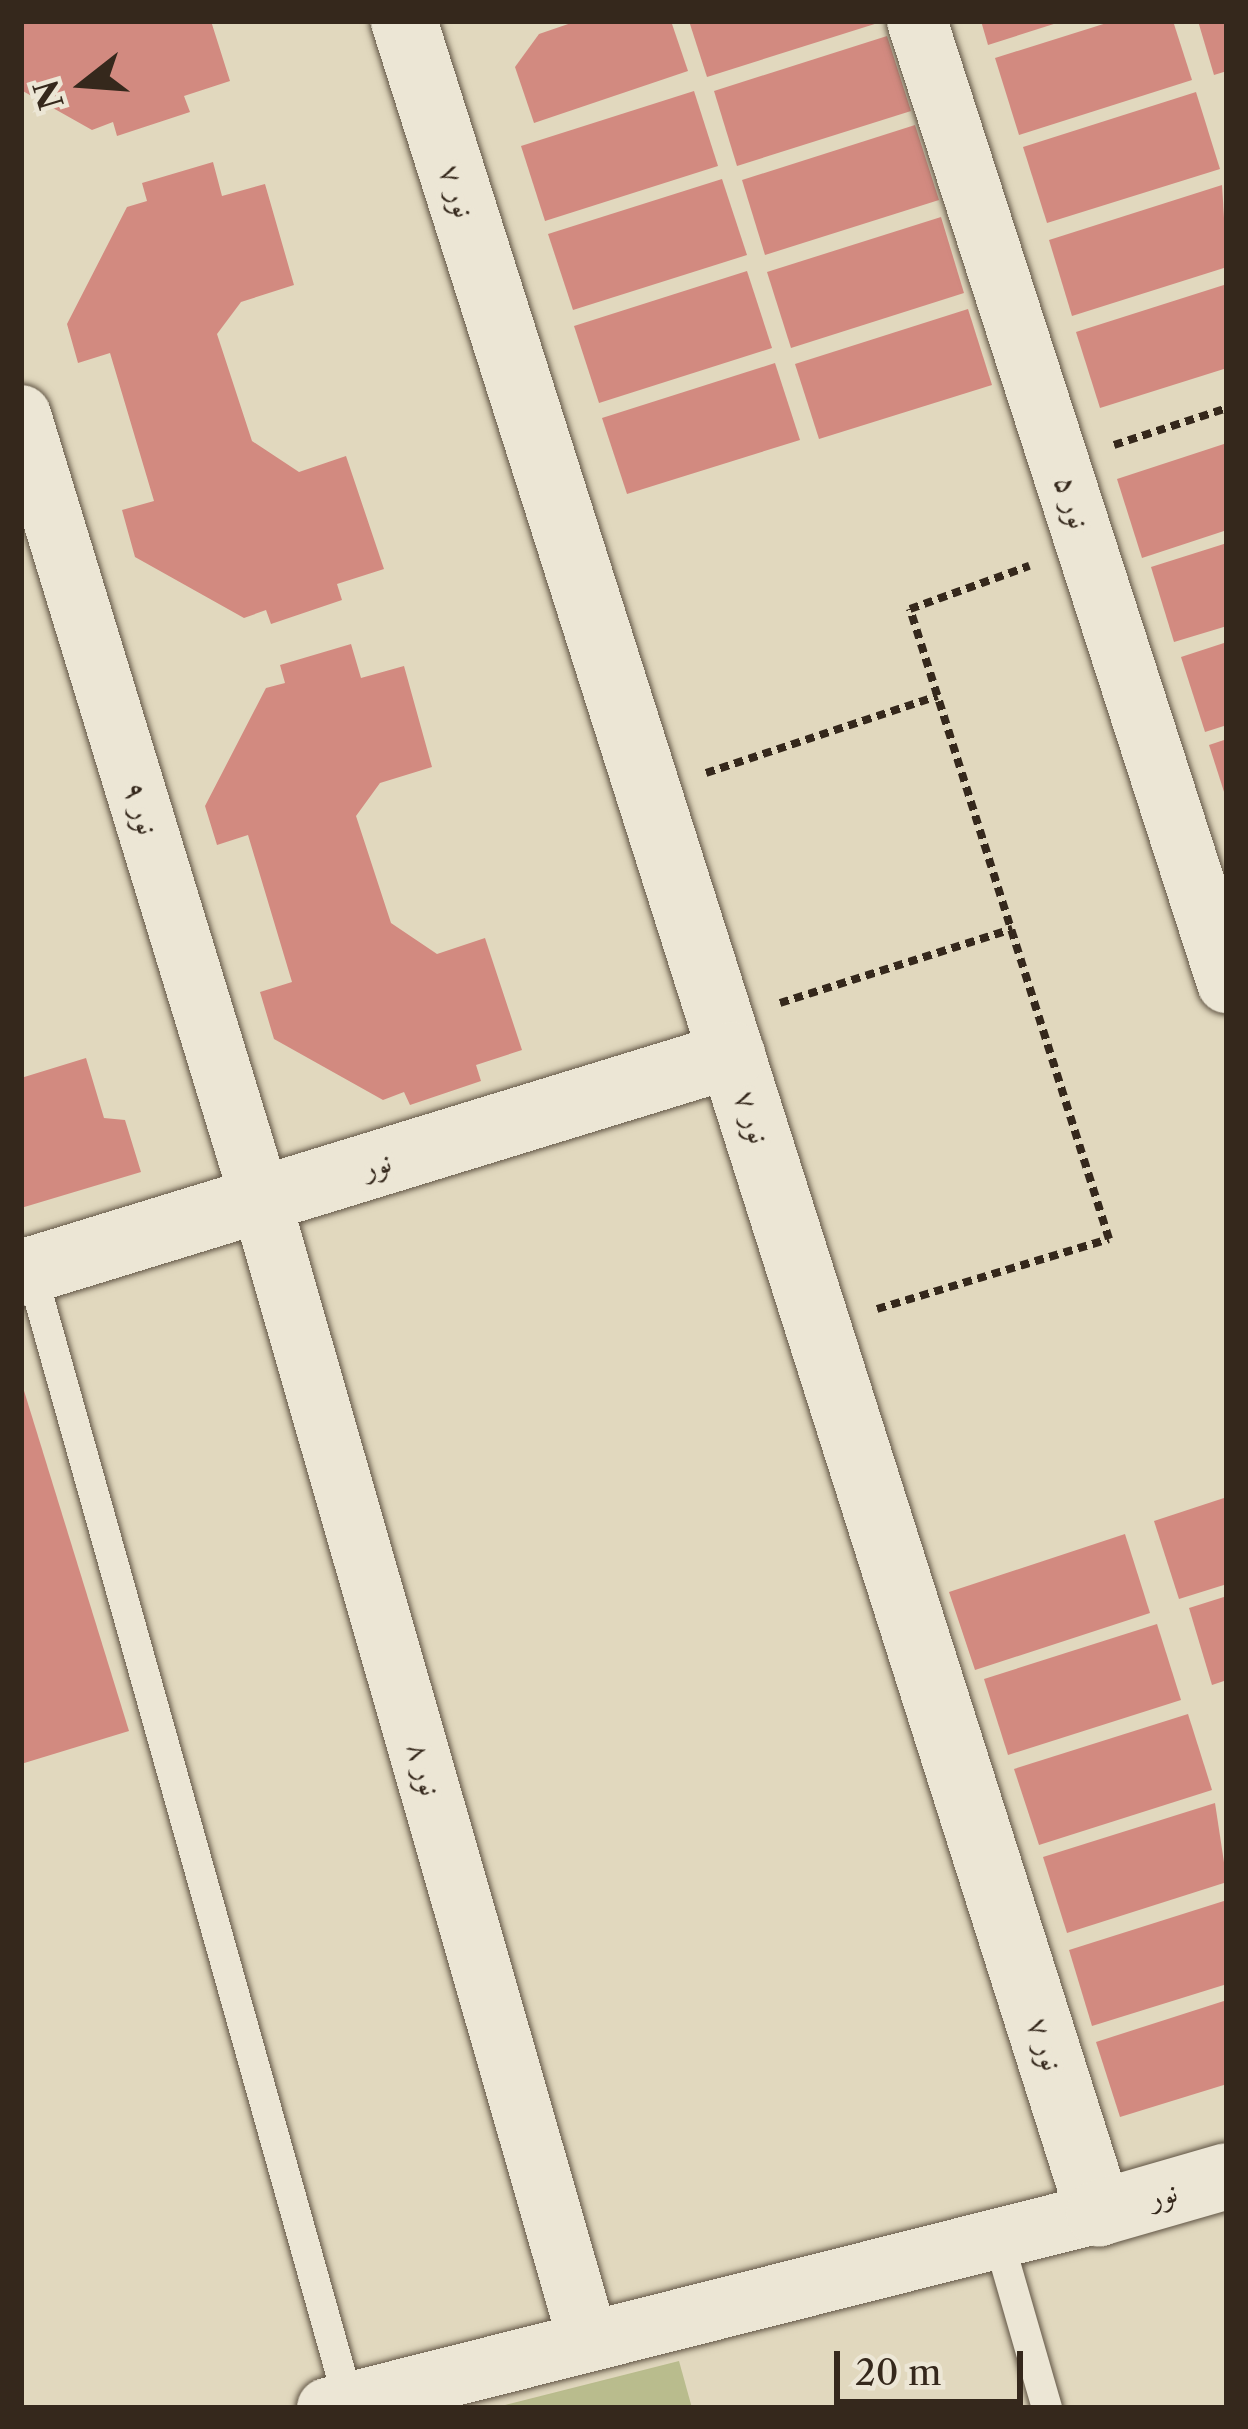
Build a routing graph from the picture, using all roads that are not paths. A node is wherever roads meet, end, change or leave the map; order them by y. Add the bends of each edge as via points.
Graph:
1 (917, 21) edge
2 (413, 24) edge
3 (21, 415) edge
4 (1208, 862) edge
5 (1227, 983) edge
6 (727, 1039) junction
7 (261, 1201) junction
8 (26, 1271) edge
9 (1227, 2176) edge
10 (1099, 2213) junction
11 (1000, 2246) junction
12 (587, 2337) junction
13 (338, 2405) edge
14 (1047, 2408) edge

1 - 4 street, نور ۵ via 1086,546
2 - 6 street, نور ۷
3 - 7 street, نور ۹
4 - 5 street, نور ۵
6 - 7 street, نور
6 - 10 street, نور ۷
7 - 8 street, نور
7 - 12 street, نور ۸
8 - 13 lane
9 - 10 street, نور
10 - 11 street
11 - 12 street
11 - 14 lane
12 - 13 street

